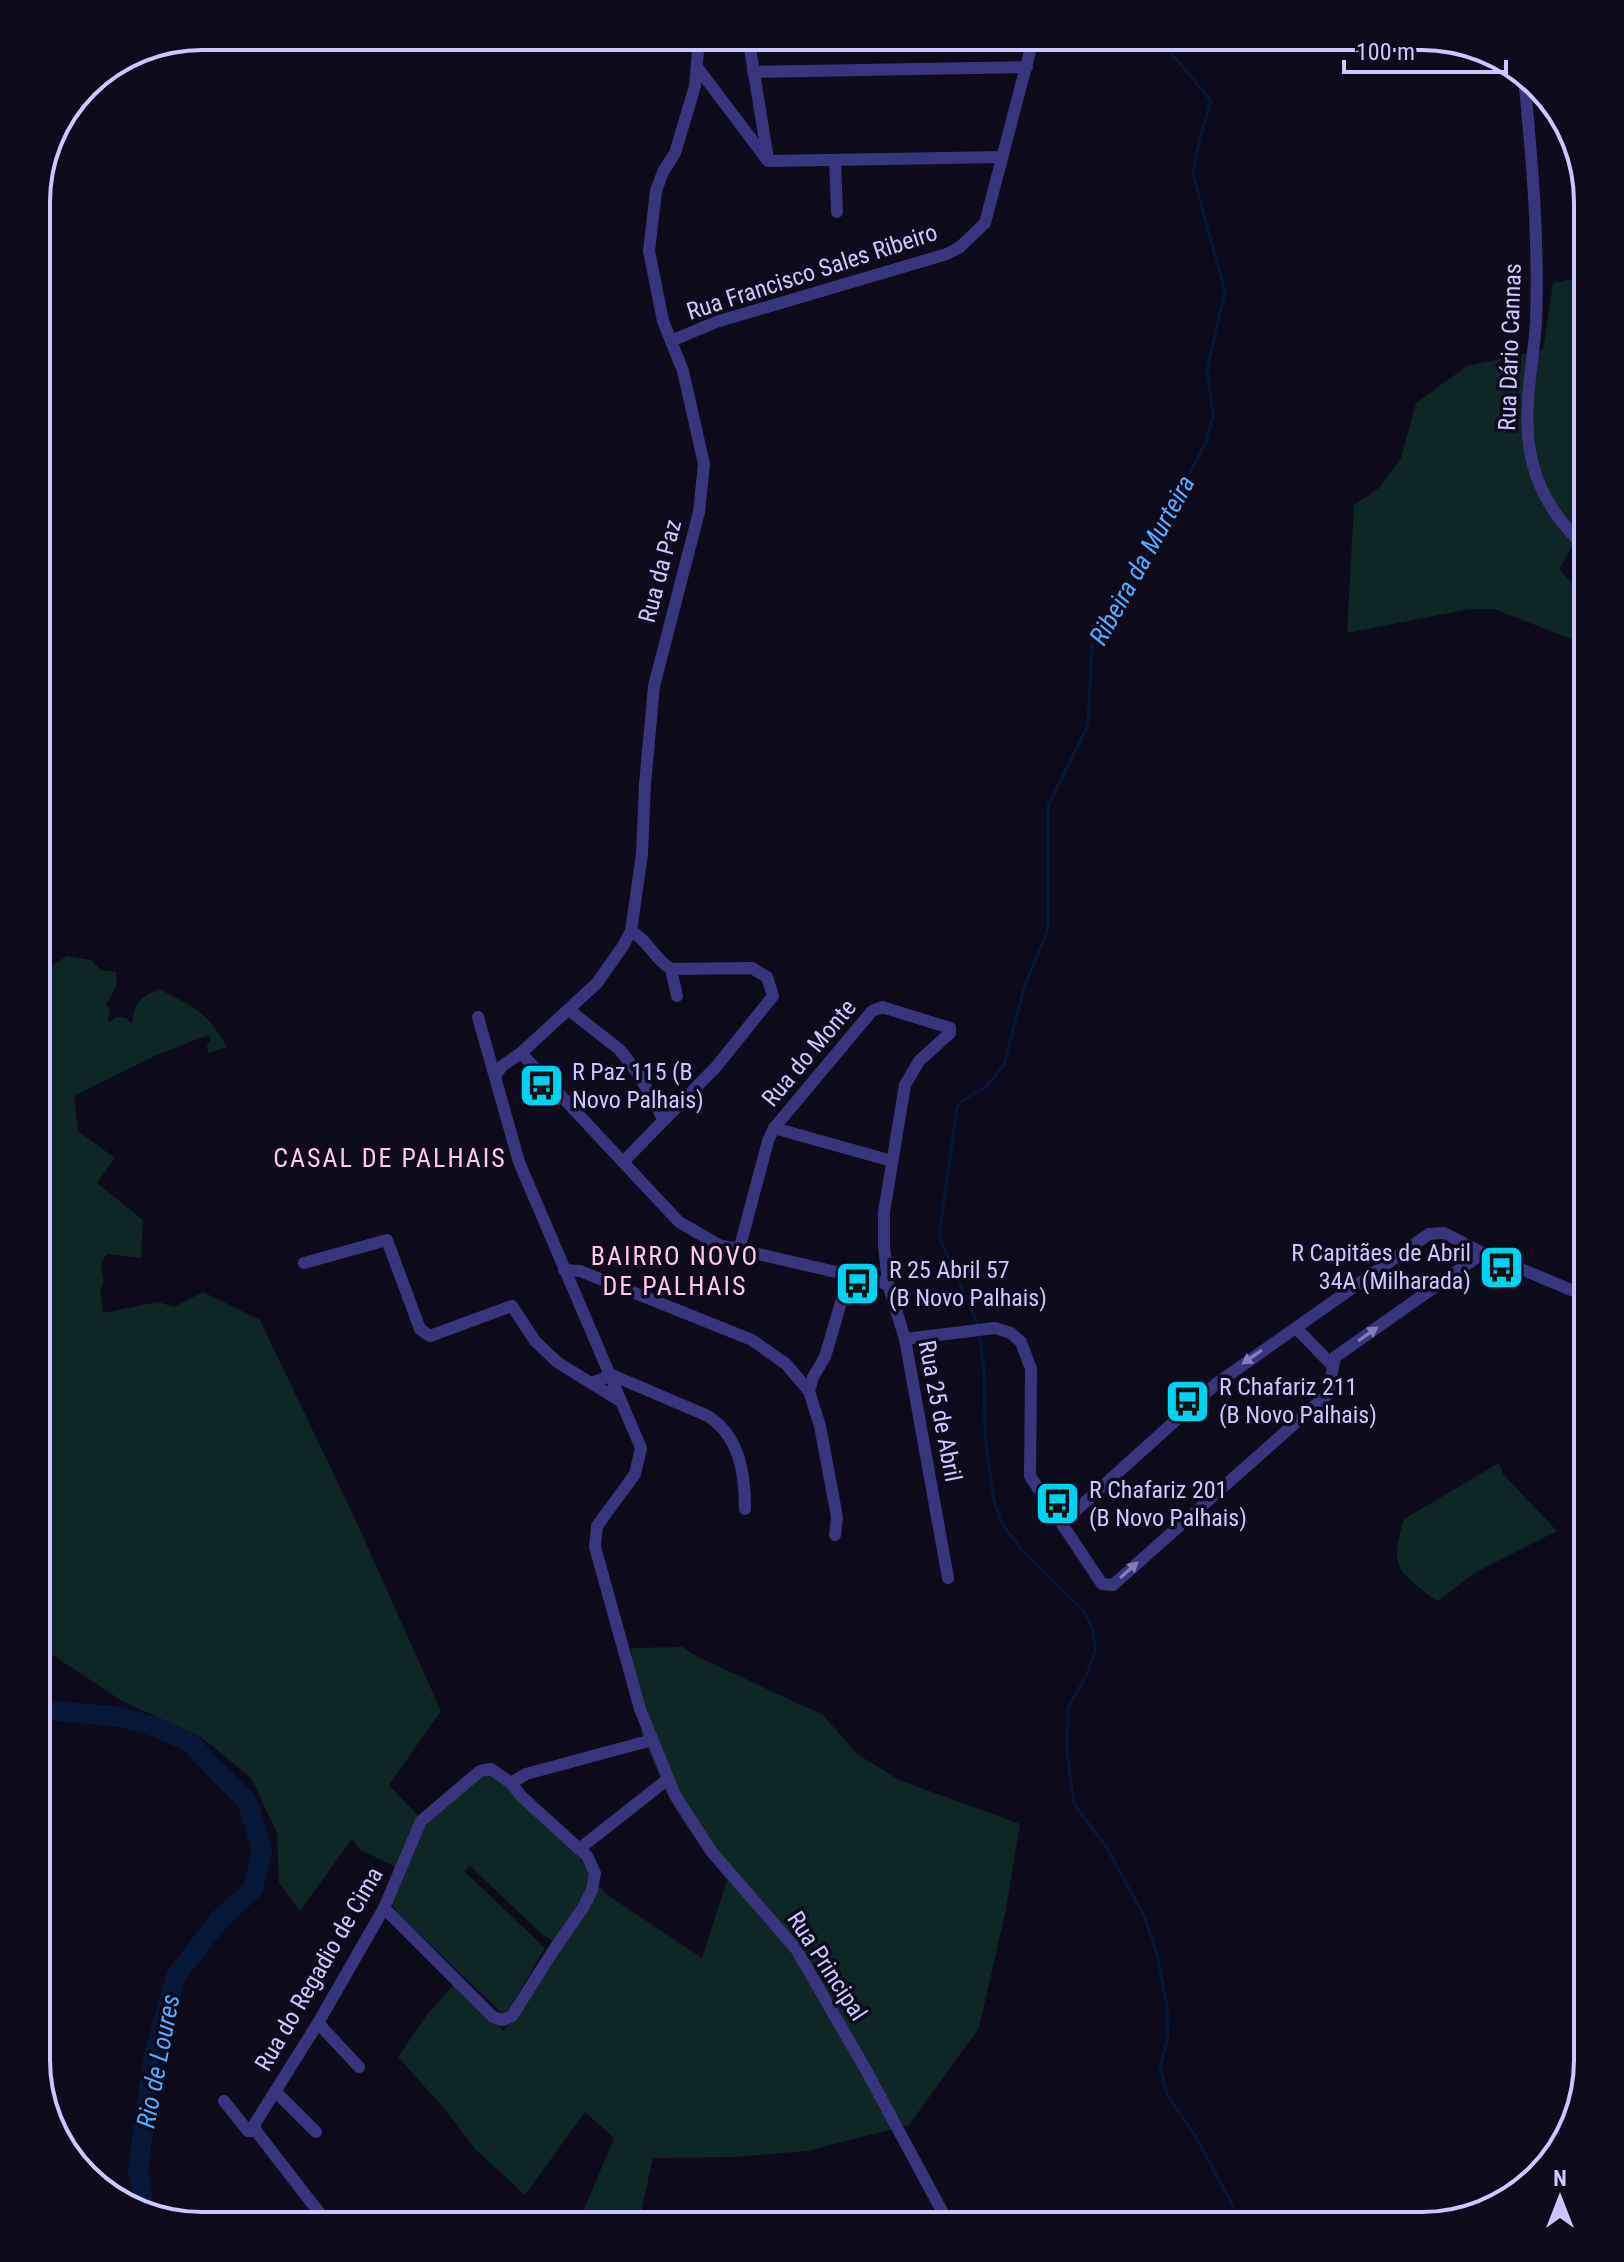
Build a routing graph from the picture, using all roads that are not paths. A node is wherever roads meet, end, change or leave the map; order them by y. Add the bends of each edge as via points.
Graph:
1 (696, 50) edge
2 (750, 50) edge
3 (1031, 50) edge
4 (697, 67) junction
5 (1027, 67) junction
6 (753, 72) junction
7 (1525, 91) edge
8 (1002, 157) junction
9 (835, 160) junction
10 (768, 161) junction
11 (837, 212) dead end
12 (671, 341) junction
13 (1574, 535) edge
14 (631, 931) junction
15 (671, 969) junction
16 (677, 996) dead end
17 (569, 1010) junction
18 (478, 1017) dead end
19 (950, 1033) joint
20 (521, 1053) junction
21 (495, 1076) junction
22 (664, 1120) junction
23 (774, 1128) junction
24 (892, 1161) junction
25 (623, 1162) junction
26 (739, 1250) junction
27 (1483, 1253) junction
28 (304, 1263) dead end
29 (564, 1270) junction
30 (849, 1275) junction
31 (888, 1284) junction
32 (1574, 1291) edge
33 (1296, 1328) junction
34 (905, 1339) junction
35 (786, 1364) junction
36 (1332, 1365) junction
37 (818, 1367) junction
38 (612, 1375) junction
39 (591, 1383) junction
40 (809, 1391) junction
41 (620, 1401) junction
42 (745, 1509) dead end
43 (1062, 1523) junction
44 (835, 1535) dead end
45 (948, 1578) dead end
46 (652, 1740) junction
47 (668, 1779) junction
48 (511, 1783) junction
49 (579, 1849) junction
50 (384, 1908) junction
51 (318, 2023) junction
52 (359, 2067) dead end
53 (275, 2091) junction
54 (224, 2101) dead end
55 (256, 2131) junction
56 (316, 2132) dead end
57 (319, 2212) edge
58 (943, 2212) edge

1 - 4 street, Rua da Paz
2 - 6 street
3 - 5 street, Rua Francisco Sales Ribeiro
4 - 10 street
4 - 12 street, Rua da Paz via 681,136 652,211 649,251
5 - 6 street
5 - 8 street, Rua Francisco Sales Ribeiro
6 - 10 street
7 - 13 street, Rua Dário Cannas via 1536,320 1525,425 1546,503
8 - 9 street
8 - 12 street, Rua Francisco Sales Ribeiro via 985,223 947,254 716,322
9 - 10 street
9 - 11 street
12 - 14 street, Rua da Paz via 704,464 699,512 654,686
14 - 15 street
14 - 17 street, Rua da Paz via 597,983
15 - 16 street
15 - 22 street via 752,968 767,977 773,996 716,1067
17 - 20 street, Rua da Paz
17 - 22 street via 620,1050
18 - 21 street, Rua Principal
19 - 23 street, Rua do Monte via 942,1024 877,1008
19 - 24 street, Rua 25 de Abril via 910,1073
20 - 21 street, Rua da Paz
20 - 25 street
21 - 29 street, Rua Principal via 519,1162
22 - 25 street
23 - 24 street
23 - 26 street, Rua do Monte
24 - 31 street, Rua 25 de Abril via 884,1212
25 - 26 street via 679,1222
26 - 30 street
27 - 32 street
27 - 33 street via 1444,1233 1429,1234
36 -> 27 street via 1342,1351
28 - 39 street via 387,1240 420,1329 430,1336 512,1306 535,1341
29 - 35 street via 580,1271 752,1340
29 - 38 street, Rua Principal
30 - 31 street
30 - 37 street
31 - 34 street, Rua 25 de Abril
33 - 36 street
33 -> 43 street via 1216,1384
34 - 43 street via 986,1329 1011,1333 1021,1342 1031,1369 1030,1476
34 - 45 street, Rua 25 de Abril
35 - 37 street
35 - 40 street
43 -> 36 street via 1102,1584 1113,1585 1328,1394
37 - 40 street
38 - 39 street
38 - 41 street, Rua Principal
38 - 42 street via 719,1423 738,1452
39 - 41 street
40 - 44 street via 837,1517
41 - 46 street, Rua Principal via 641,1448 635,1474 597,1526 595,1547
46 - 47 street, Rua Principal
46 - 48 street via 526,1774
47 - 49 street
47 - 58 street, Rua Principal via 711,1851 796,1949
48 - 49 street
48 - 50 street, Rua do Regadio de Cima via 491,1769 480,1771 421,1821
49 - 50 street via 595,1873 592,1890 512,2016 503,2020 493,2017
50 - 51 street, Rua do Regadio de Cima
51 - 52 street
51 - 53 street, Rua do Regadio de Cima
53 - 55 street, Rua do Regadio de Cima via 254,2125
53 - 56 street
54 - 55 street via 248,2131
55 - 57 street

